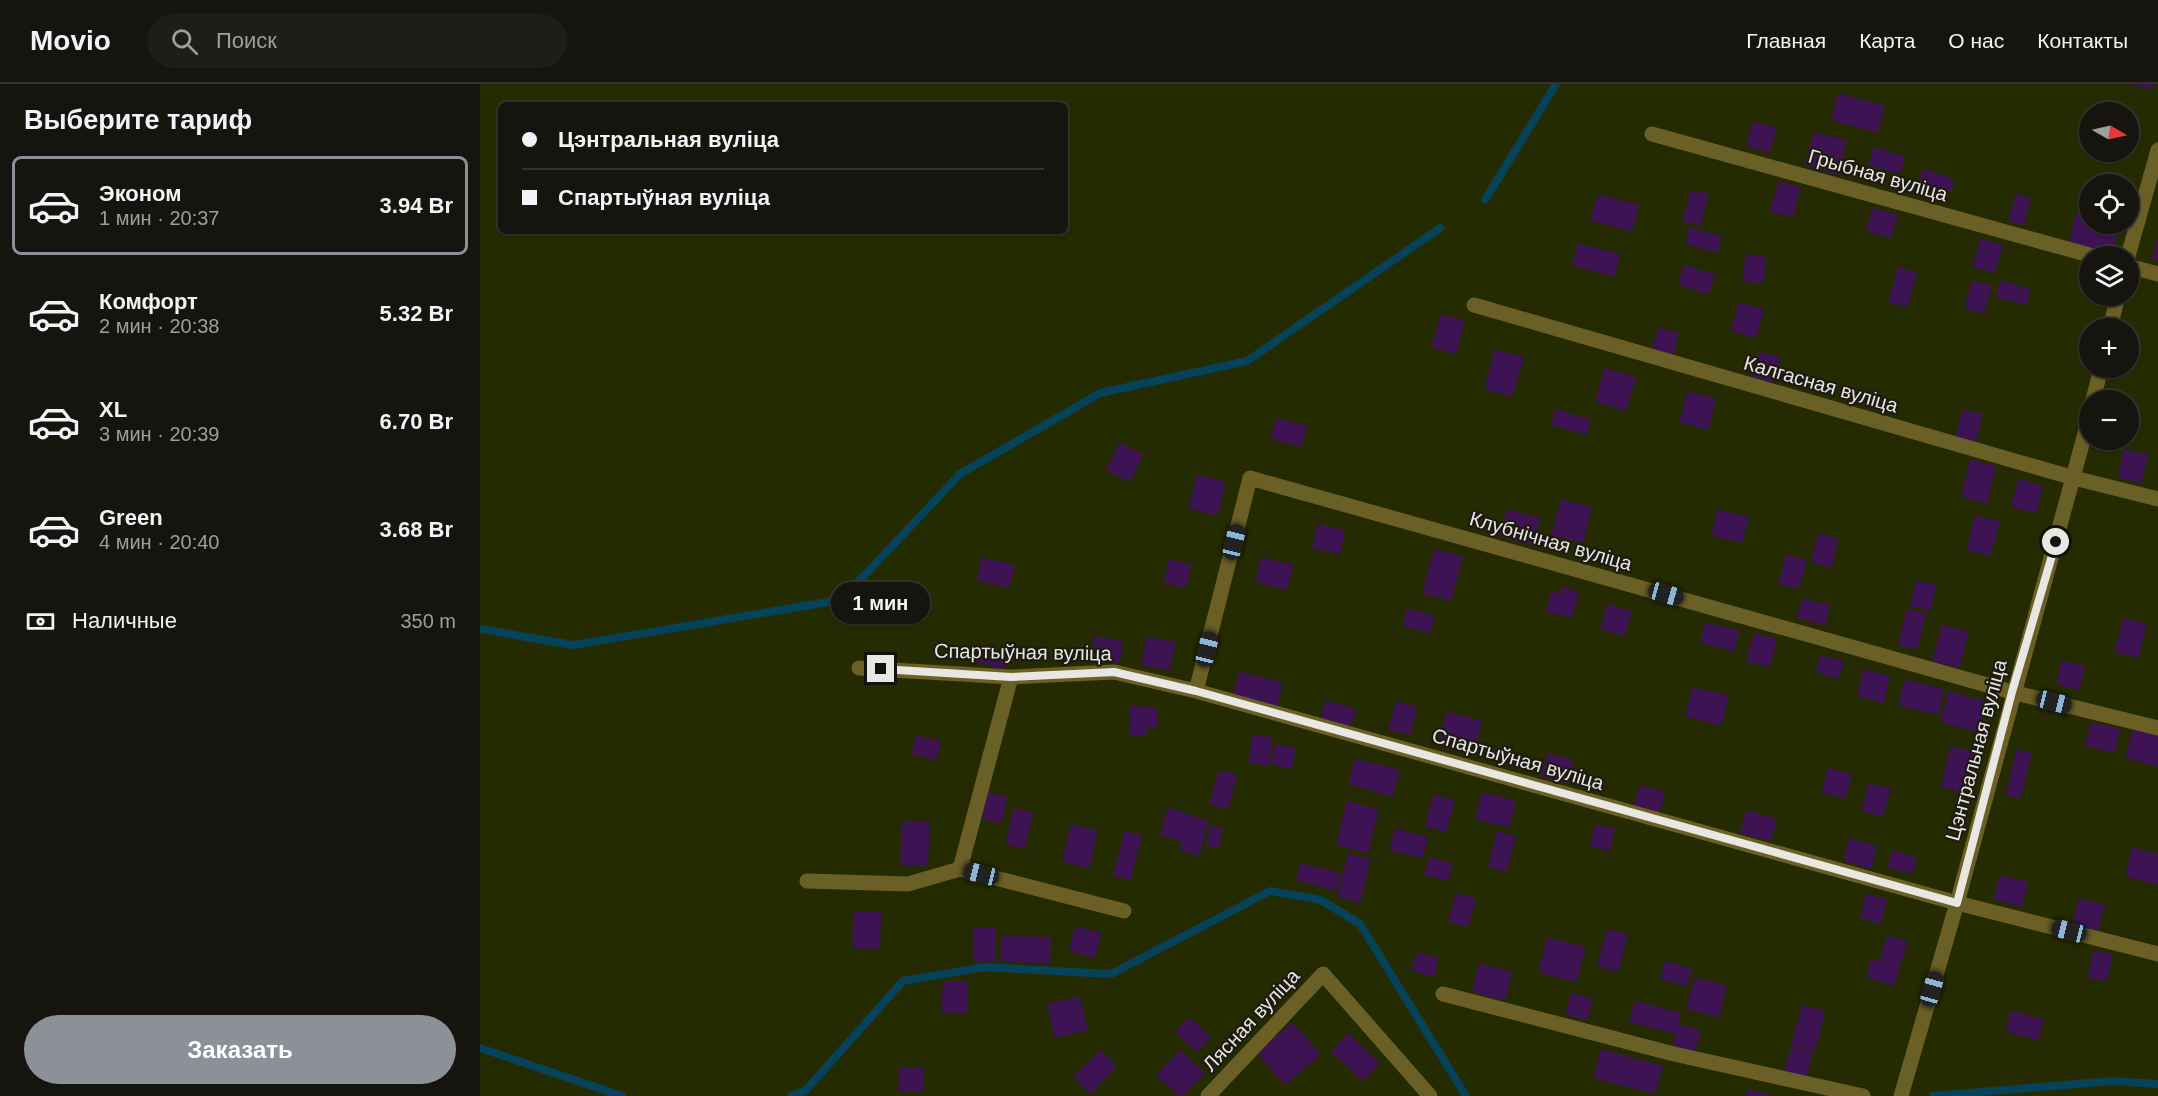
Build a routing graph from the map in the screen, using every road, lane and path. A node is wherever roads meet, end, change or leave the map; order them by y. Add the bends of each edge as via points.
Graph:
1 (1652, 134) dead end
2 (2158, 150) edge
3 (2131, 246) edge
4 (2079, 252) edge
5 (2139, 269) edge
6 (2158, 274) edge
7 (1473, 305) dead end
8 (2081, 450) edge
9 (2074, 478) junction
10 (2158, 499) edge
11 (859, 668) dead end
12 (1011, 677) junction
13 (1196, 691) junction
14 (2012, 692) junction
15 (2158, 728) edge
16 (960, 869) junction
17 (807, 881) dead end
18 (1957, 903) junction
19 (1124, 911) dead end
20 (2158, 954) edge
21 (1443, 994) dead end
22 (1208, 1096) edge
23 (1430, 1096) edge
24 (1863, 1096) edge
25 (1901, 1096) edge

1 - 4 street, Грыбная вуліца
2 - 3 street
5 - 6 street
7 - 9 street, Калгасная вуліца
8 - 9 street, Цэнтральная вуліца
9 - 10 street, Калгасная вуліца
9 - 14 street, Цэнтральная вуліца
11 - 12 street, Спартыўная вуліца
12 - 13 street, Спартыўная вуліца via 1114,672
12 - 16 street
13 - 14 street, Клубнічная вуліца via 1250,478
13 - 18 street, Спартыўная вуліца
14 - 15 street, Клубнічная вуліца
14 - 18 street, Цэнтральная вуліца
16 - 17 street via 908,884
16 - 19 street
18 - 20 street, Спартыўная вуліца
18 - 25 street, Цэнтральная вуліца
21 - 24 street via 1674,1054
22 - 23 street, Лясная вуліца via 1323,974

